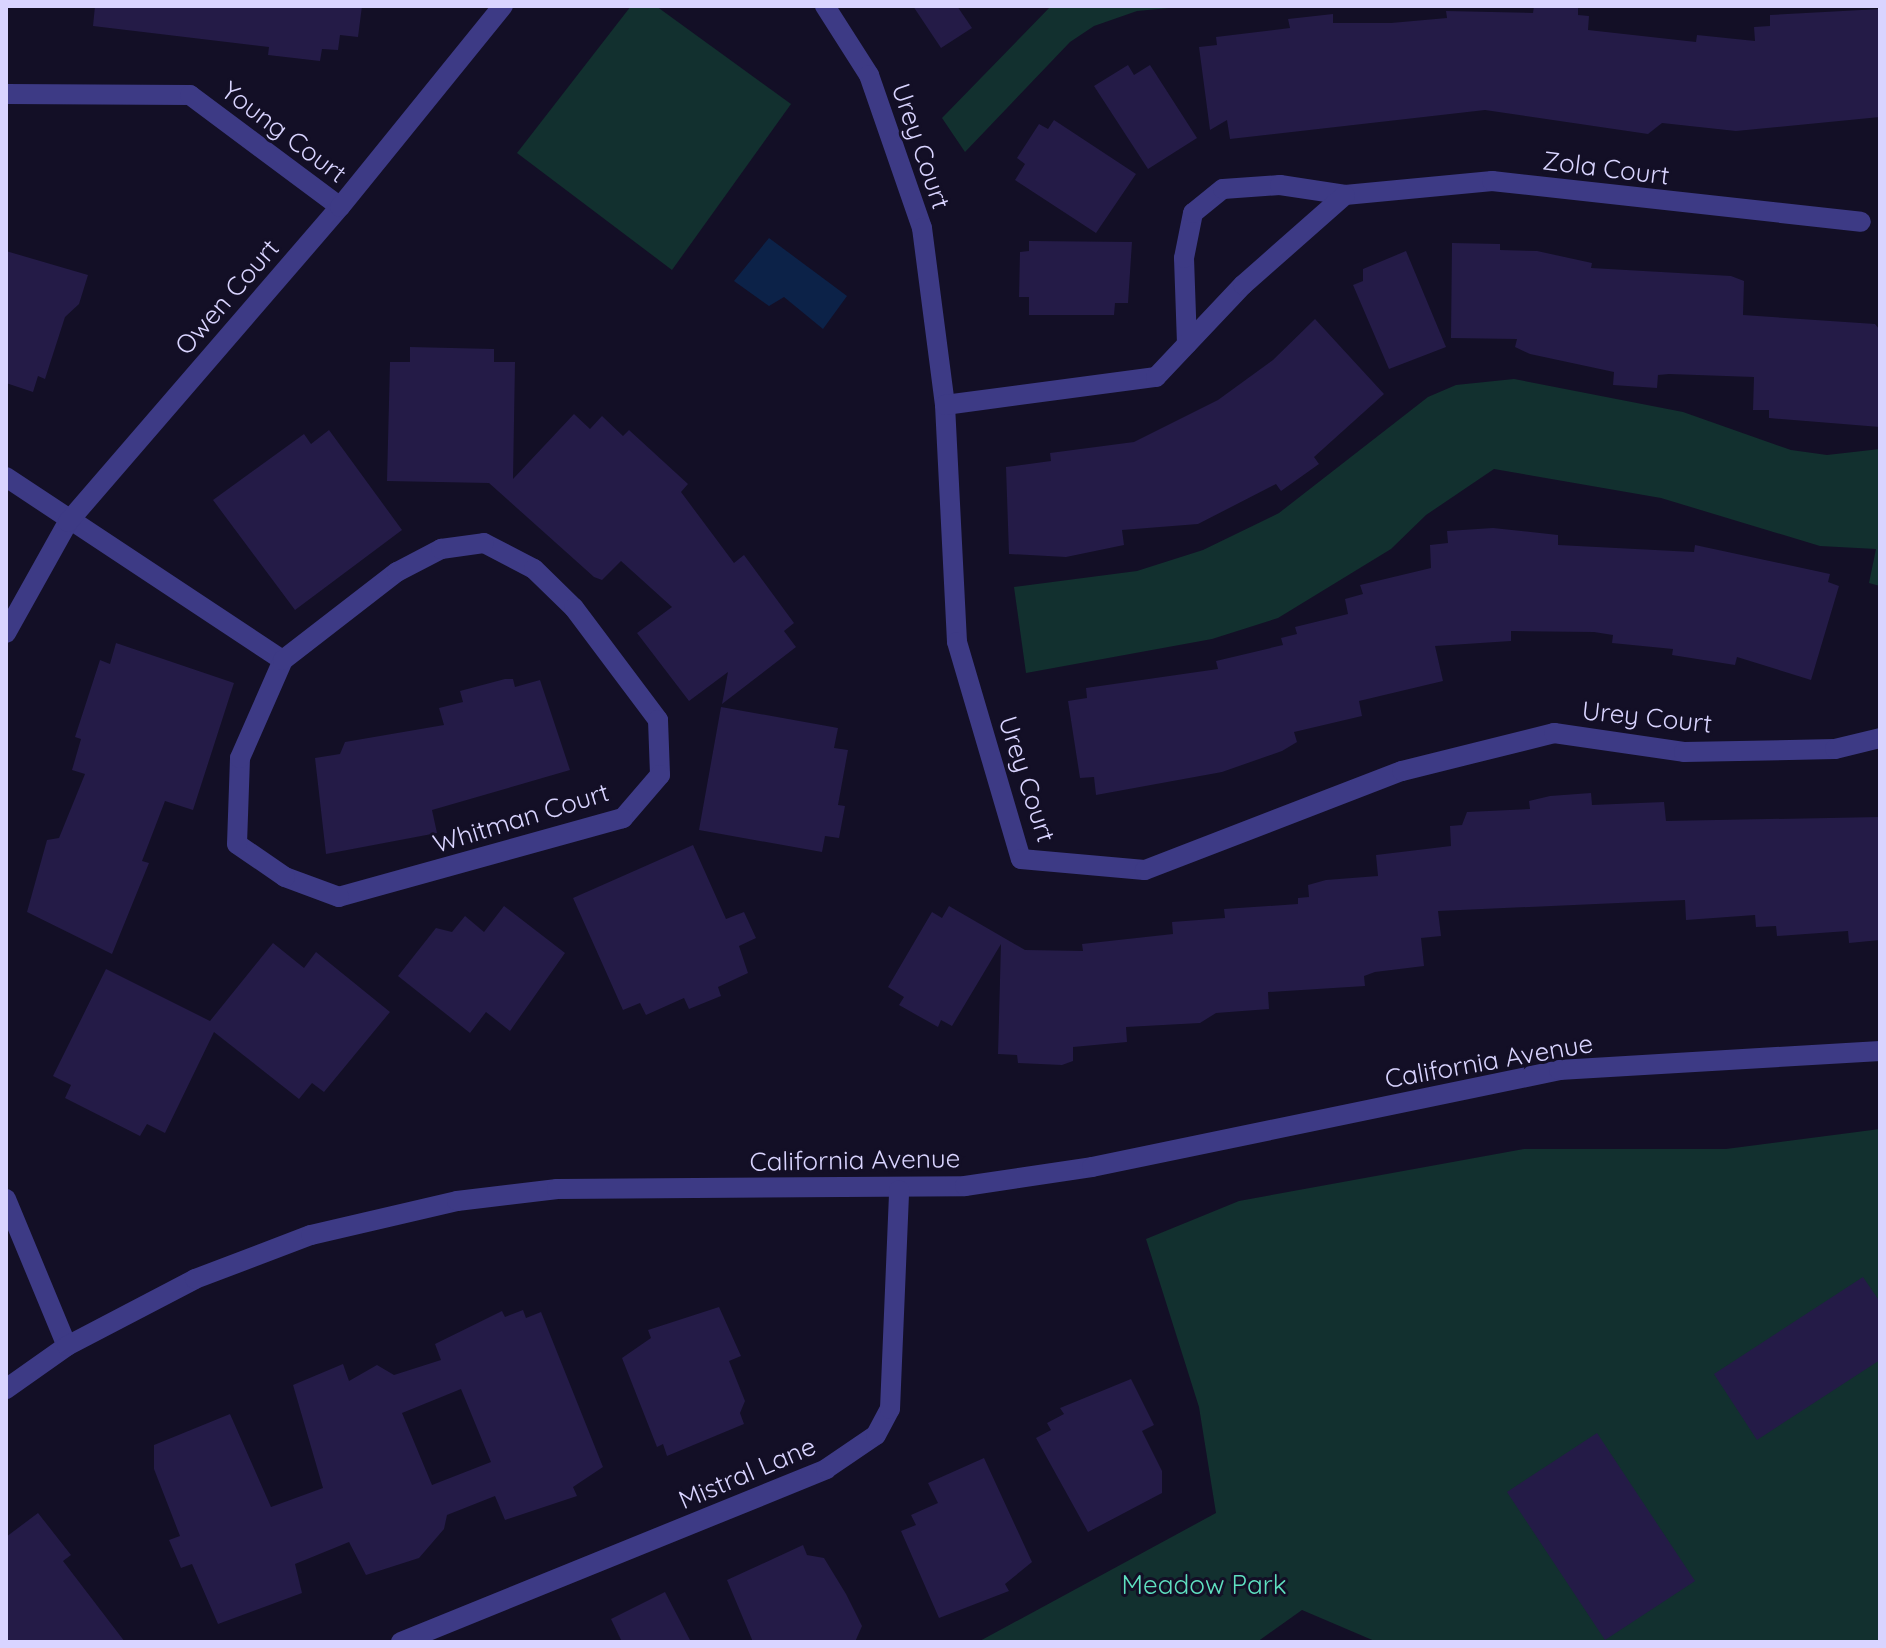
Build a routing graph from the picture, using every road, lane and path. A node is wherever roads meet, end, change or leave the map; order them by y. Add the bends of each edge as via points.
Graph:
1 (503, 6) edge
2 (825, 6) edge
3 (6, 94) edge
4 (1345, 195) junction
5 (340, 207) junction
6 (1861, 222) dead end
7 (1187, 344) junction
8 (945, 405) junction
9 (6, 477) edge
10 (68, 522) junction
11 (6, 633) edge
12 (283, 660) junction
13 (1880, 738) edge
14 (1880, 1051) edge
15 (899, 1190) junction
16 (6, 1199) edge
17 (67, 1346) junction
18 (6, 1389) edge
19 (401, 1642) edge

1 - 5 street, Owen Court
2 - 8 street, Urey Court via 869,75 922,228
3 - 5 street, Young Court via 190,95
4 - 6 street, Zola Court via 1492,181
4 - 7 street
4 - 7 street, Zola Court via 1280,185 1223,189 1193,213 1184,258
5 - 10 street, Owen Court
7 - 8 street via 1156,377
8 - 13 street, Urey Court via 957,642 1021,859 1145,870 1402,771 1554,733 1684,752 1835,749
9 - 10 street
10 - 11 street, Owen Court
10 - 12 street
12 - 12 street, Whitman Court via 240,758 237,844 285,877 339,897 623,818 660,775 658,720 574,608 534,569 484,543 441,549 397,572
14 - 15 street, California Avenue via 1559,1070 1092,1167
15 - 17 street, California Avenue via 668,1186 557,1189 457,1201 311,1235 195,1279
15 - 19 street, Mistral Lane via 890,1409 876,1435 826,1469
16 - 17 street
17 - 18 street, California Avenue

